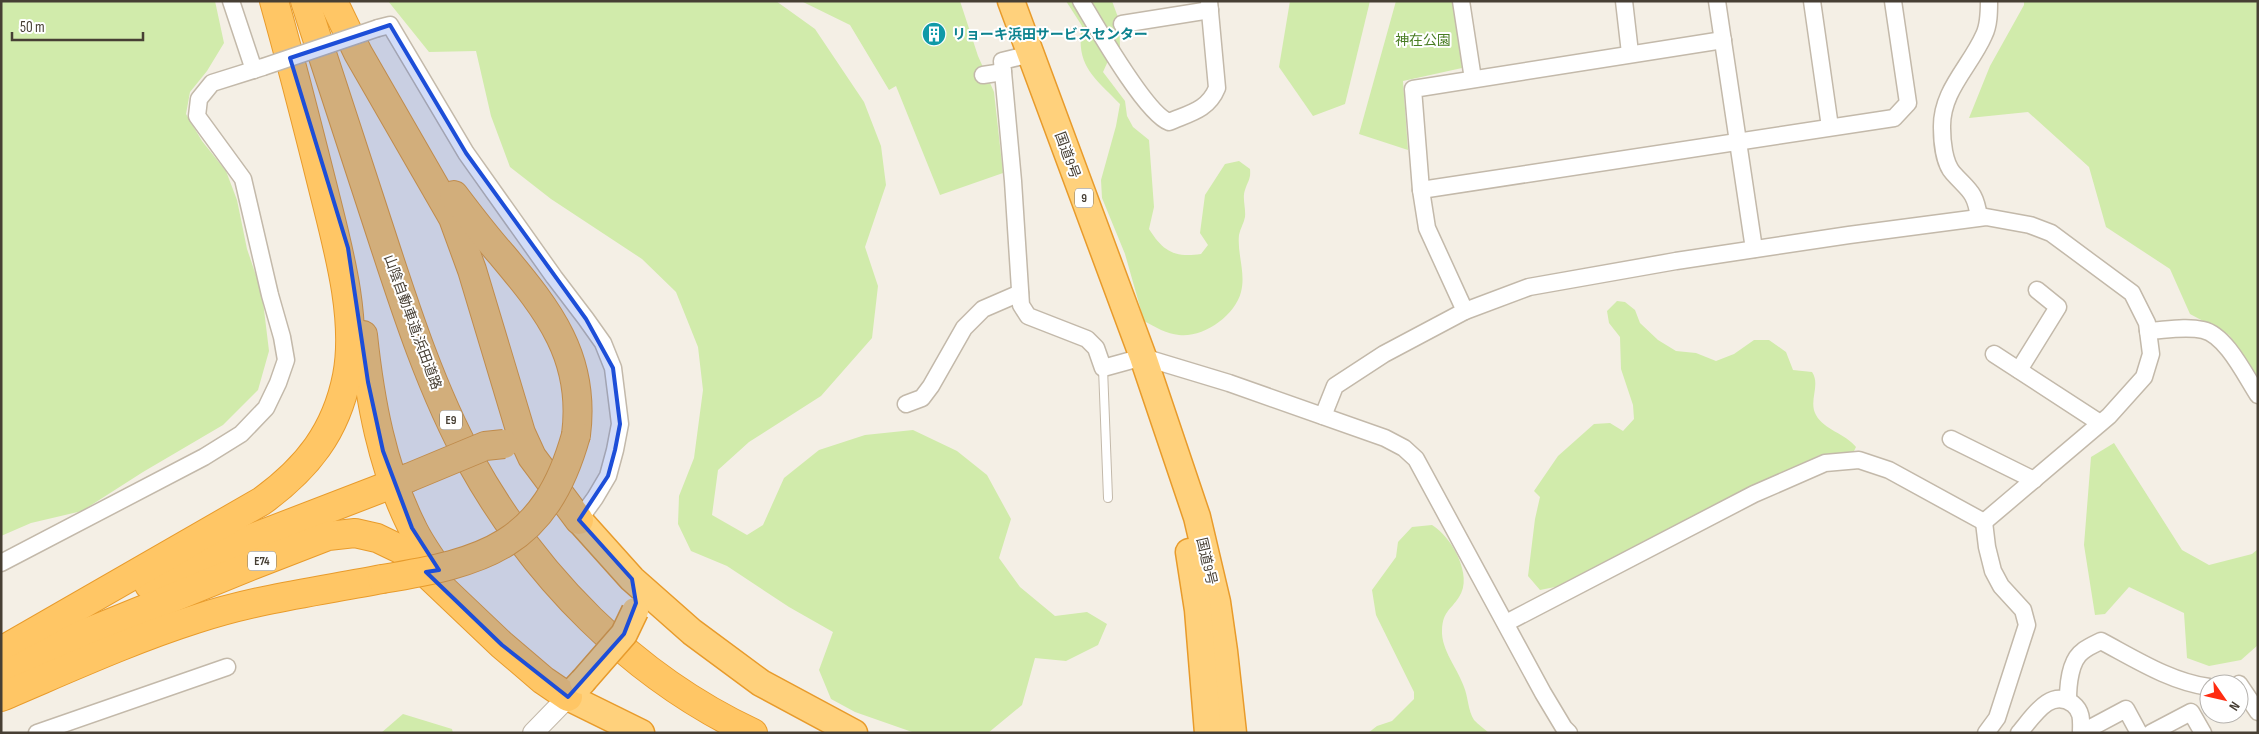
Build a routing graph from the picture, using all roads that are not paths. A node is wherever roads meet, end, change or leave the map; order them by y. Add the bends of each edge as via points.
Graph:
1 (231, 1) edge
2 (274, 1) edge
3 (305, 1) edge
4 (333, 1) edge
5 (1011, 1) edge
6 (1081, 1) edge
7 (1461, 1) edge
8 (1624, 1) edge
9 (1717, 1) edge
10 (1812, 1) edge
11 (1893, 1) edge
12 (1989, 1) edge
13 (1210, 6) edge
14 (1122, 24) dead end
15 (1723, 40) junction
16 (1630, 53) junction
17 (1031, 54) junction
18 (259, 69) junction
19 (1003, 72) junction
20 (983, 75) dead end
21 (1473, 79) junction
22 (386, 101) junction
23 (303, 104) junction
24 (1830, 127) junction
25 (1738, 140) junction
26 (1421, 190) junction
27 (1979, 217) junction
28 (1754, 249) junction
29 (2037, 290) dead end
30 (1020, 293) junction
31 (1465, 311) junction
32 (2148, 331) junction
33 (1994, 354) dead end
34 (1143, 357) junction
35 (1103, 368) junction
36 (2019, 370) junction
37 (1155, 394) junction
38 (2258, 394) edge
39 (906, 404) dead end
40 (1323, 416) junction
41 (2100, 423) junction
42 (1951, 439) dead end
43 (532, 457) junction
44 (2034, 480) junction
45 (401, 481) junction
46 (1108, 498) dead end
47 (578, 520) junction
48 (1984, 522) junction
49 (1, 563) edge
50 (632, 579) junction
51 (1506, 623) junction
52 (502, 645) junction
53 (1, 651) edge
54 (1, 655) edge
55 (227, 667) dead end
56 (1, 678) edge
57 (2199, 686) edge
58 (576, 689) junction
59 (1, 697) edge
60 (2249, 699) edge
61 (2068, 700) junction
62 (2258, 712) edge
63 (37, 733) edge
64 (533, 733) edge
65 (641, 733) edge
66 (753, 733) edge
67 (854, 733) edge
68 (1208, 733) edge
69 (1233, 733) edge
70 (1569, 733) edge
71 (1986, 733) edge
72 (2018, 733) edge
73 (2080, 733) edge
74 (2139, 733) edge
75 (2151, 733) edge
76 (2203, 733) edge

1 - 18 street
2 - 23 highway
3 - 66 highway, 山陰自動車道;浜田道路 / E9 via 424,358 470,461 495,502 554,580 620,646 691,700
4 - 22 highway
5 - 17 highway, 国道9号 / 9
6 - 13 street via 1115,58 1157,115 1169,122 1206,106 1217,88
7 - 21 street
8 - 16 street
9 - 15 street
10 - 24 street
11 - 24 street via 1908,103 1894,118
12 - 27 street via 1985,34 1956,80 1944,107 1942,127 1944,148 1952,172 1970,189
13 - 14 street
15 - 16 street
15 - 25 street
16 - 21 street
17 - 19 street via 1002,61
17 - 34 highway, 国道9号 / 9
18 - 47 street, bridge via 390,25 466,153 603,343 614,368 620,424 615,450 608,476
18 - 49 street via 212,83 200,99 198,116 243,179 282,337 286,360 266,408 241,434 204,457
19 - 20 street
19 - 30 street via 1014,181
21 - 26 street via 1413,89
22 - 43 highway via 457,226 521,433
22 - 59 highway, bridge via 484,234 537,297 552,318 566,348 577,387 579,412 576,435 559,483 545,506 511,540 463,563 196,618
23 - 45 highway via 348,248 375,418
23 - 53 highway via 339,258 348,326 347,374 335,417 325,436 299,471 262,501
24 - 25 street
25 - 26 street
25 - 28 street
26 - 31 street via 1427,228
27 - 28 street
27 - 32 street via 2009,220 2051,233 2132,293
28 - 31 street via 1529,287
29 - 36 street via 2058,308
30 - 35 street via 1021,305 1028,316 1087,339 1096,348
30 - 39 street via 983,308 964,328 932,386 922,398
31 - 40 street via 1384,354 1335,386
32 - 38 street via 2206,330 2223,341
32 - 41 street via 2151,354 2144,377
33 - 36 street
34 - 35 street
34 - 37 highway, 国道9号 / 9
34 - 40 street
35 - 46 lane
36 - 41 street
37 - 68 highway, 国道9号 / 9 via 1192,567
37 - 69 highway, 国道9号 / 9 via 1197,517 1209,564 1224,651
40 - 51 street via 1385,438 1416,458
41 - 44 street
42 - 44 street
43 - 45 highway, bridge via 515,446 485,446
43 - 47 highway
44 - 48 street
45 - 52 highway via 412,528 467,608
45 - 54 highway via 247,540
47 - 50 highway
48 - 51 street via 1889,470 1859,460 1825,463 1754,494
48 - 71 street via 1993,571 2001,586 2023,610 2027,625 1997,718
50 - 58 highway, bridge via 636,598 624,634
50 - 67 highway via 692,632 761,683
51 - 70 street via 1543,693
52 - 56 highway, E74 via 402,550 377,538 343,533 304,544 81,635
52 - 58 highway via 543,680
55 - 63 street
57 - 61 street via 2175,678 2101,641 2082,651 2073,666
58 - 64 street
58 - 65 highway
60 - 62 street
61 - 72 street via 2057,698 2046,702
61 - 73 street via 2082,716
73 - 74 street via 2126,709
75 - 76 street via 2191,712

